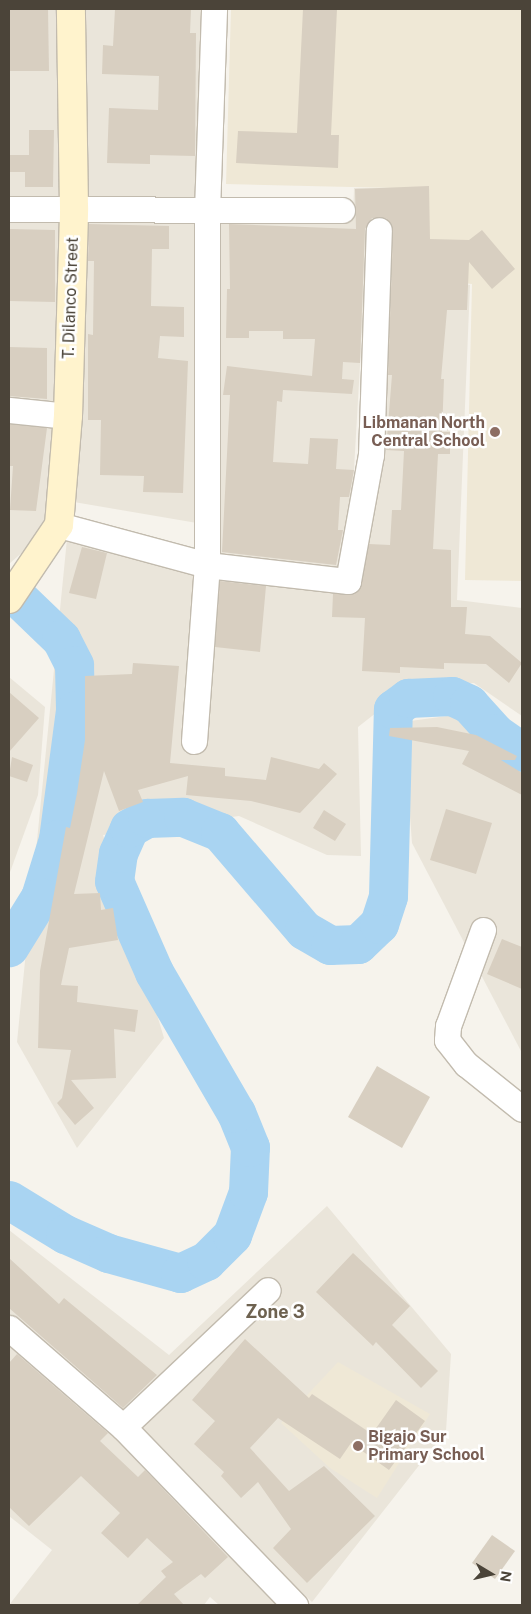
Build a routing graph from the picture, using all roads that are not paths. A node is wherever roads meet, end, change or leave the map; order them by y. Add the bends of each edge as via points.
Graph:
1 (72, 9) edge
2 (214, 9) edge
3 (74, 208) junction
4 (9, 209) edge
5 (342, 210) dead end
6 (207, 211) junction
7 (379, 230) dead end
8 (9, 410) edge
9 (68, 416) junction
10 (59, 525) junction
11 (207, 565) junction
12 (9, 599) edge
13 (194, 741) dead end
14 (484, 930) dead end
15 (522, 1110) edge
16 (268, 1290) dead end
17 (9, 1328) edge
18 (123, 1428) junction
19 (295, 1605) edge

1 - 3 main road, T. Dilanco Street
2 - 6 street
3 - 4 street
3 - 6 street
3 - 9 main road, T. Dilanco Street
5 - 6 street
6 - 11 street
7 - 11 street via 370,455 348,581
8 - 9 street
9 - 10 main road, T. Dilanco Street
10 - 11 street
10 - 12 main road, T. Dilanco Street
11 - 13 street
14 - 15 street via 448,1026 447,1040 466,1064
16 - 18 street
17 - 18 street
18 - 19 street

